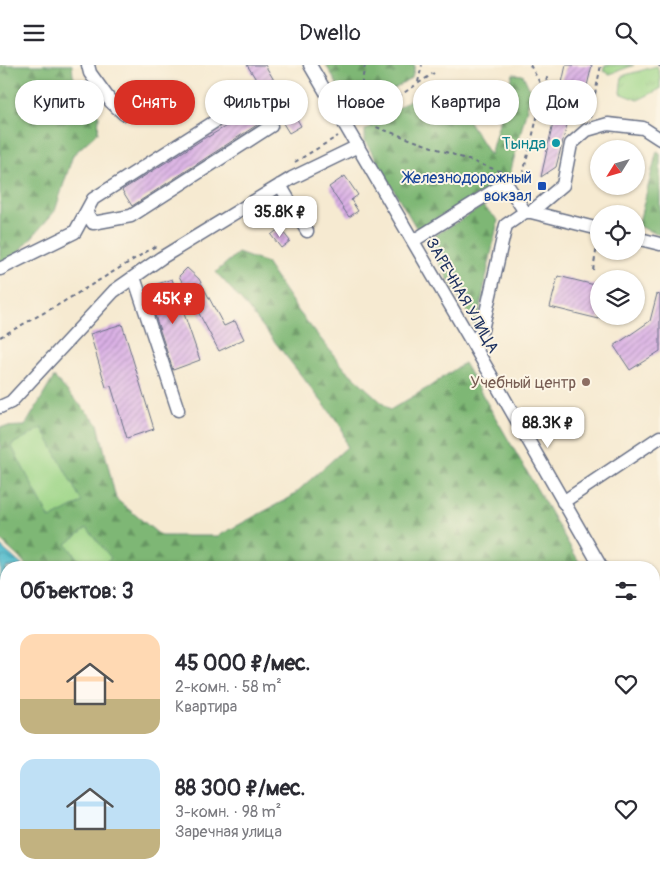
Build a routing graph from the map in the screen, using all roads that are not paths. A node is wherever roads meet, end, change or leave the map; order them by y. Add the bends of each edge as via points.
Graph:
1 (88, 65) edge
2 (310, 65) edge
3 (114, 105) edge
4 (660, 139) edge
5 (358, 147) junction
6 (280, 185) junction
7 (86, 212) junction
8 (528, 212) junction
9 (590, 227) edge
10 (307, 231) dead end
11 (645, 240) edge
12 (413, 241) junction
13 (660, 244) edge
14 (0, 269) edge
15 (134, 277) junction
16 (473, 344) junction
17 (0, 407) edge
18 (178, 410) dead end
19 (660, 437) edge
20 (562, 502) junction
21 (597, 561) edge

1 - 3 street via 90,73
2 - 5 street, ЗАРЕЧНАЯ УЛИЦА
4 - 8 street via 643,128 608,124 587,130 571,144 563,185
5 - 6 street
5 - 12 street, ЗАРЕЧНАЯ УЛИЦА
6 - 10 street
6 - 15 street
7 - 7 street via 93,199 255,96 271,126 131,216 93,223
7 - 14 street via 75,232
8 - 9 street
8 - 12 street via 506,183
8 - 16 street via 506,225 482,330
11 - 13 street
12 - 16 street, ЗАРЕЧНАЯ УЛИЦА
15 - 17 street via 114,291 11,402
15 - 18 street
16 - 20 street, ЗАРЕЧНАЯ УЛИЦА
19 - 20 street
20 - 21 street, ЗАРЕЧНАЯ УЛИЦА

